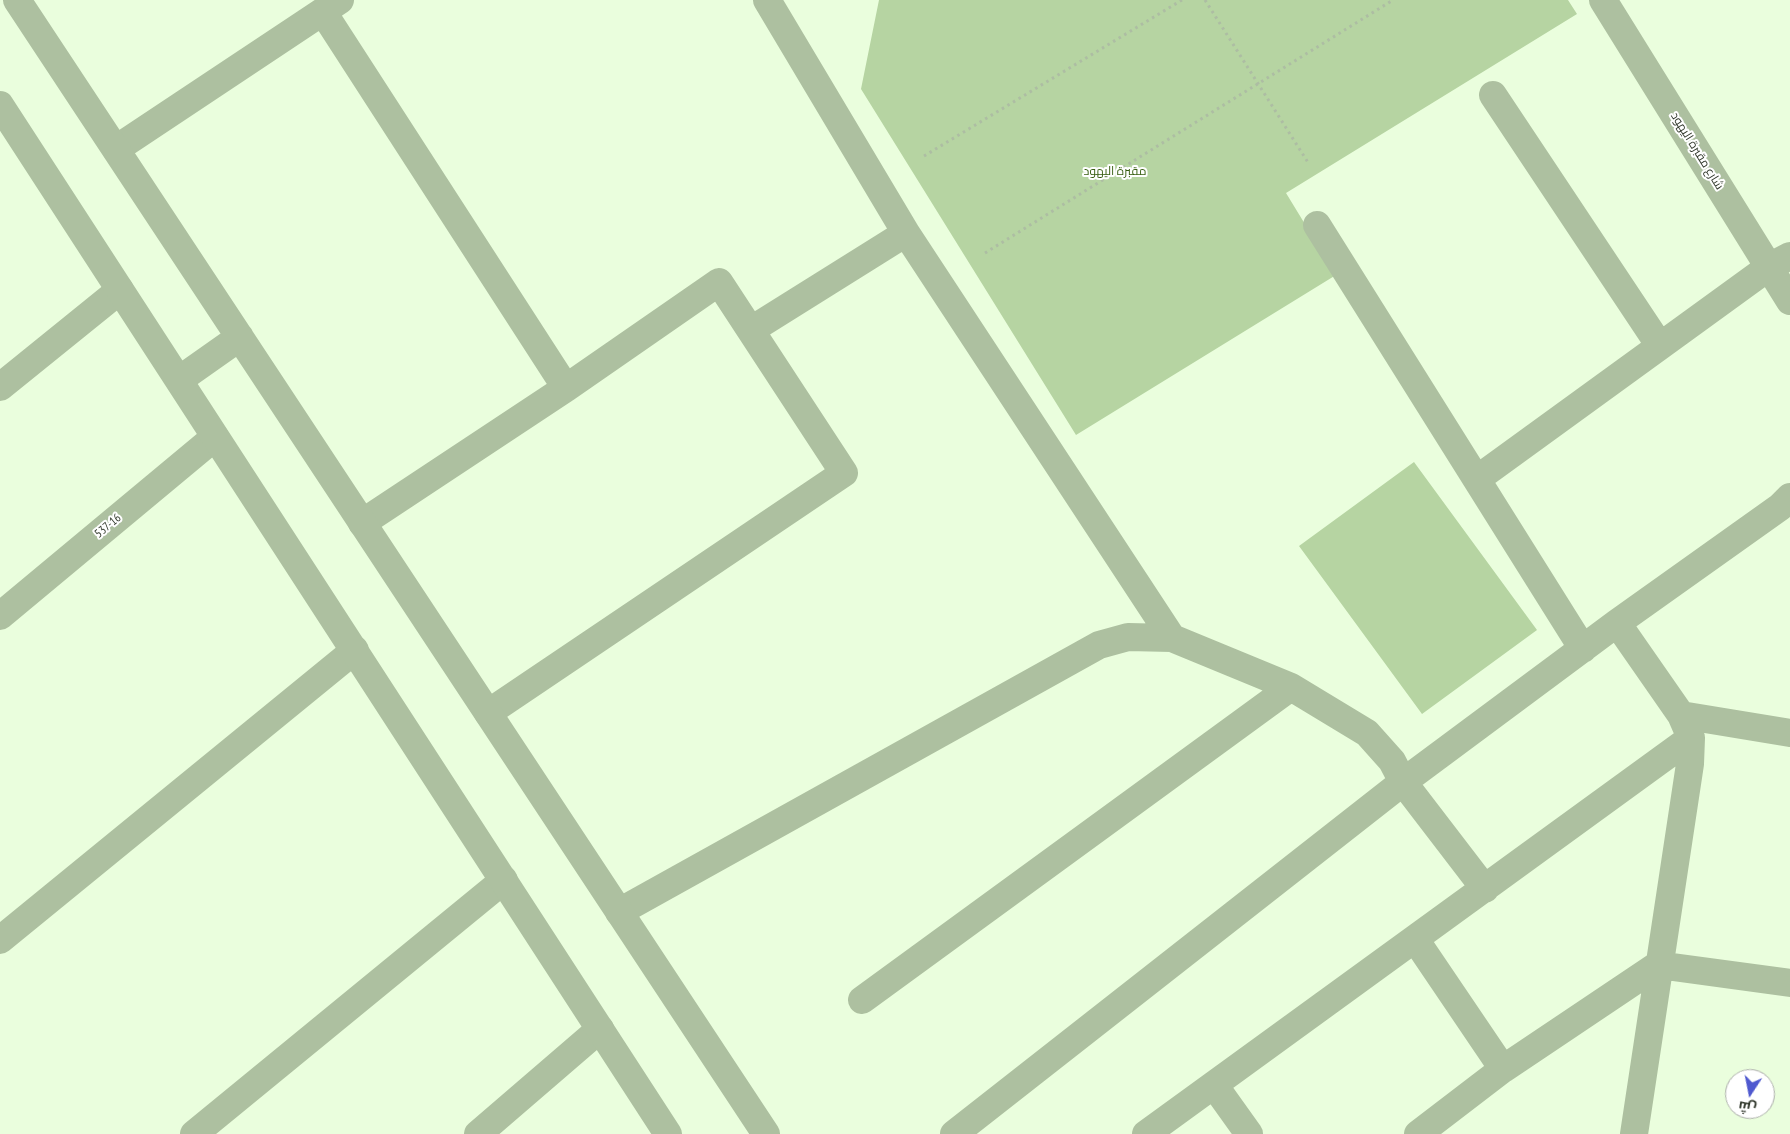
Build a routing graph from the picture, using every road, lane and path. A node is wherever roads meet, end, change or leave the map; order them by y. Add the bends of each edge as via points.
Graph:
1 (17, 0) edge
2 (767, 0) edge
3 (1182, 0) edge
4 (1205, 0) edge
5 (1393, 0) edge
6 (1603, 0) edge
7 (331, 6) edge
8 (1258, 84) junction
9 (1493, 95) dead end
10 (0, 105) edge
11 (116, 149) junction
12 (924, 156) dead end
13 (1309, 164) dead end
14 (1317, 225) dead end
15 (906, 232) junction
16 (985, 253) dead end
17 (1779, 262) edge
18 (120, 290) junction
19 (1790, 301) edge
20 (751, 330) junction
21 (240, 337) junction
22 (1660, 346) junction
23 (179, 380) junction
24 (0, 387) edge
25 (566, 388) junction
26 (215, 437) junction
27 (1477, 479) junction
28 (1790, 497) edge
29 (362, 523) junction
30 (0, 616) edge
31 (1618, 623) junction
32 (1172, 638) junction
33 (1583, 648) junction
34 (355, 650) junction
35 (1291, 686) junction
36 (488, 713) junction
37 (1686, 727) junction
38 (1790, 733) edge
39 (1403, 782) junction
40 (504, 880) junction
41 (1485, 889) junction
42 (619, 912) junction
43 (1415, 939) junction
44 (0, 940) edge
45 (1658, 965) junction
46 (1790, 983) edge
47 (862, 1000) dead end
48 (600, 1029) junction
49 (1503, 1069) junction
50 (1214, 1085) junction
51 (194, 1134) edge
52 (478, 1134) edge
53 (668, 1134) edge
54 (766, 1134) edge
55 (954, 1134) edge
56 (1146, 1134) edge
57 (1249, 1134) edge
58 (1418, 1134) edge
59 (1634, 1134) edge

1 - 11 street
2 - 15 street
3 - 12 path
4 - 8 path
5 - 8 path
6 - 17 street, شارع مقبرة اليهود
7 - 11 street
7 - 25 street
8 - 13 path
8 - 16 path
9 - 22 street
10 - 18 street
11 - 21 street
14 - 27 street
15 - 20 street
15 - 32 street
17 - 19 street, شارع مقبرة اليهود
17 - 22 street
18 - 23 street
18 - 24 street
20 - 25 street via 719,282
20 - 36 street via 844,473
21 - 23 street
21 - 29 street
22 - 27 street
23 - 26 street
25 - 29 street
26 - 30 street, 537-16
26 - 34 street
27 - 33 street
28 - 31 street
29 - 36 street
31 - 33 street
31 - 37 street
32 - 35 street
32 - 42 street via 1128,637 1099,645
33 - 39 street
34 - 40 street
34 - 44 street
35 - 39 street via 1367,733 1392,762
35 - 47 street
36 - 42 street
37 - 38 street
37 - 41 street
37 - 45 street via 1690,764
39 - 41 street
39 - 55 street
40 - 48 street
40 - 51 street
41 - 43 street
42 - 54 street
43 - 49 street
43 - 50 street
45 - 46 street
45 - 49 street
45 - 59 street
48 - 52 street
48 - 53 street
49 - 58 street
50 - 56 street
50 - 57 street

